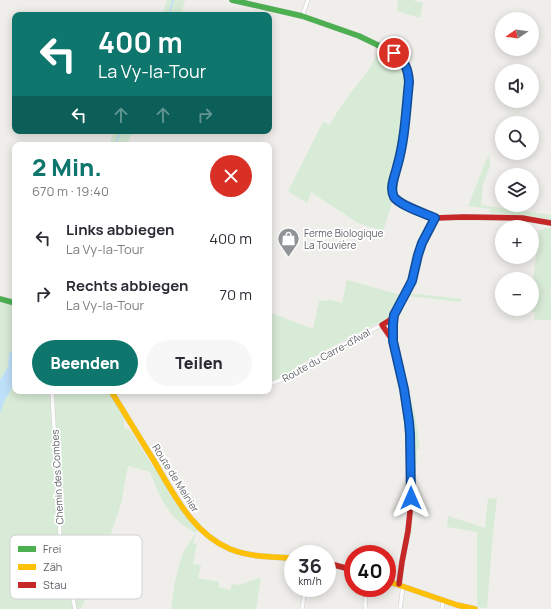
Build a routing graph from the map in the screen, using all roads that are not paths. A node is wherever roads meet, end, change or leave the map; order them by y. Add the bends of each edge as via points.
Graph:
1 (232, 0) edge
2 (308, 0) edge
3 (302, 16) junction
4 (435, 218) junction
5 (551, 223) edge
6 (0, 299) edge
7 (12, 302) edge
8 (394, 315) junction
9 (382, 326) junction
10 (393, 341) junction
11 (272, 383) edge
12 (52, 394) edge
13 (113, 394) edge
14 (60, 535) edge
15 (284, 557) edge
16 (396, 584) edge
17 (401, 585) junction
18 (304, 597) edge
19 (365, 597) edge
20 (73, 599) edge
21 (443, 601) junction
22 (75, 609) edge
23 (302, 609) edge
24 (366, 609) edge
25 (400, 609) edge
26 (442, 609) edge
27 (475, 609) edge

1 - 3 street
2 - 3 street
3 - 4 street via 373,42 394,53 405,64 409,82 402,147 392,193 400,203
4 - 5 street via 522,218
4 - 8 street via 422,243 412,281
6 - 7 street
8 - 9 street
8 - 10 street
9 - 10 street
9 - 11 street, Route du Carre-d'Aval via 351,340 286,378
10 - 17 street via 407,406 410,434 410,512
12 - 14 street, Chemin des Combes
13 - 15 street, Route de Meinier via 181,505 199,528 218,543 236,551
16 - 17 street
17 - 21 street
17 - 25 street
18 - 23 street
19 - 24 street
20 - 22 street, Chemin des Combes
21 - 26 street
21 - 27 street

